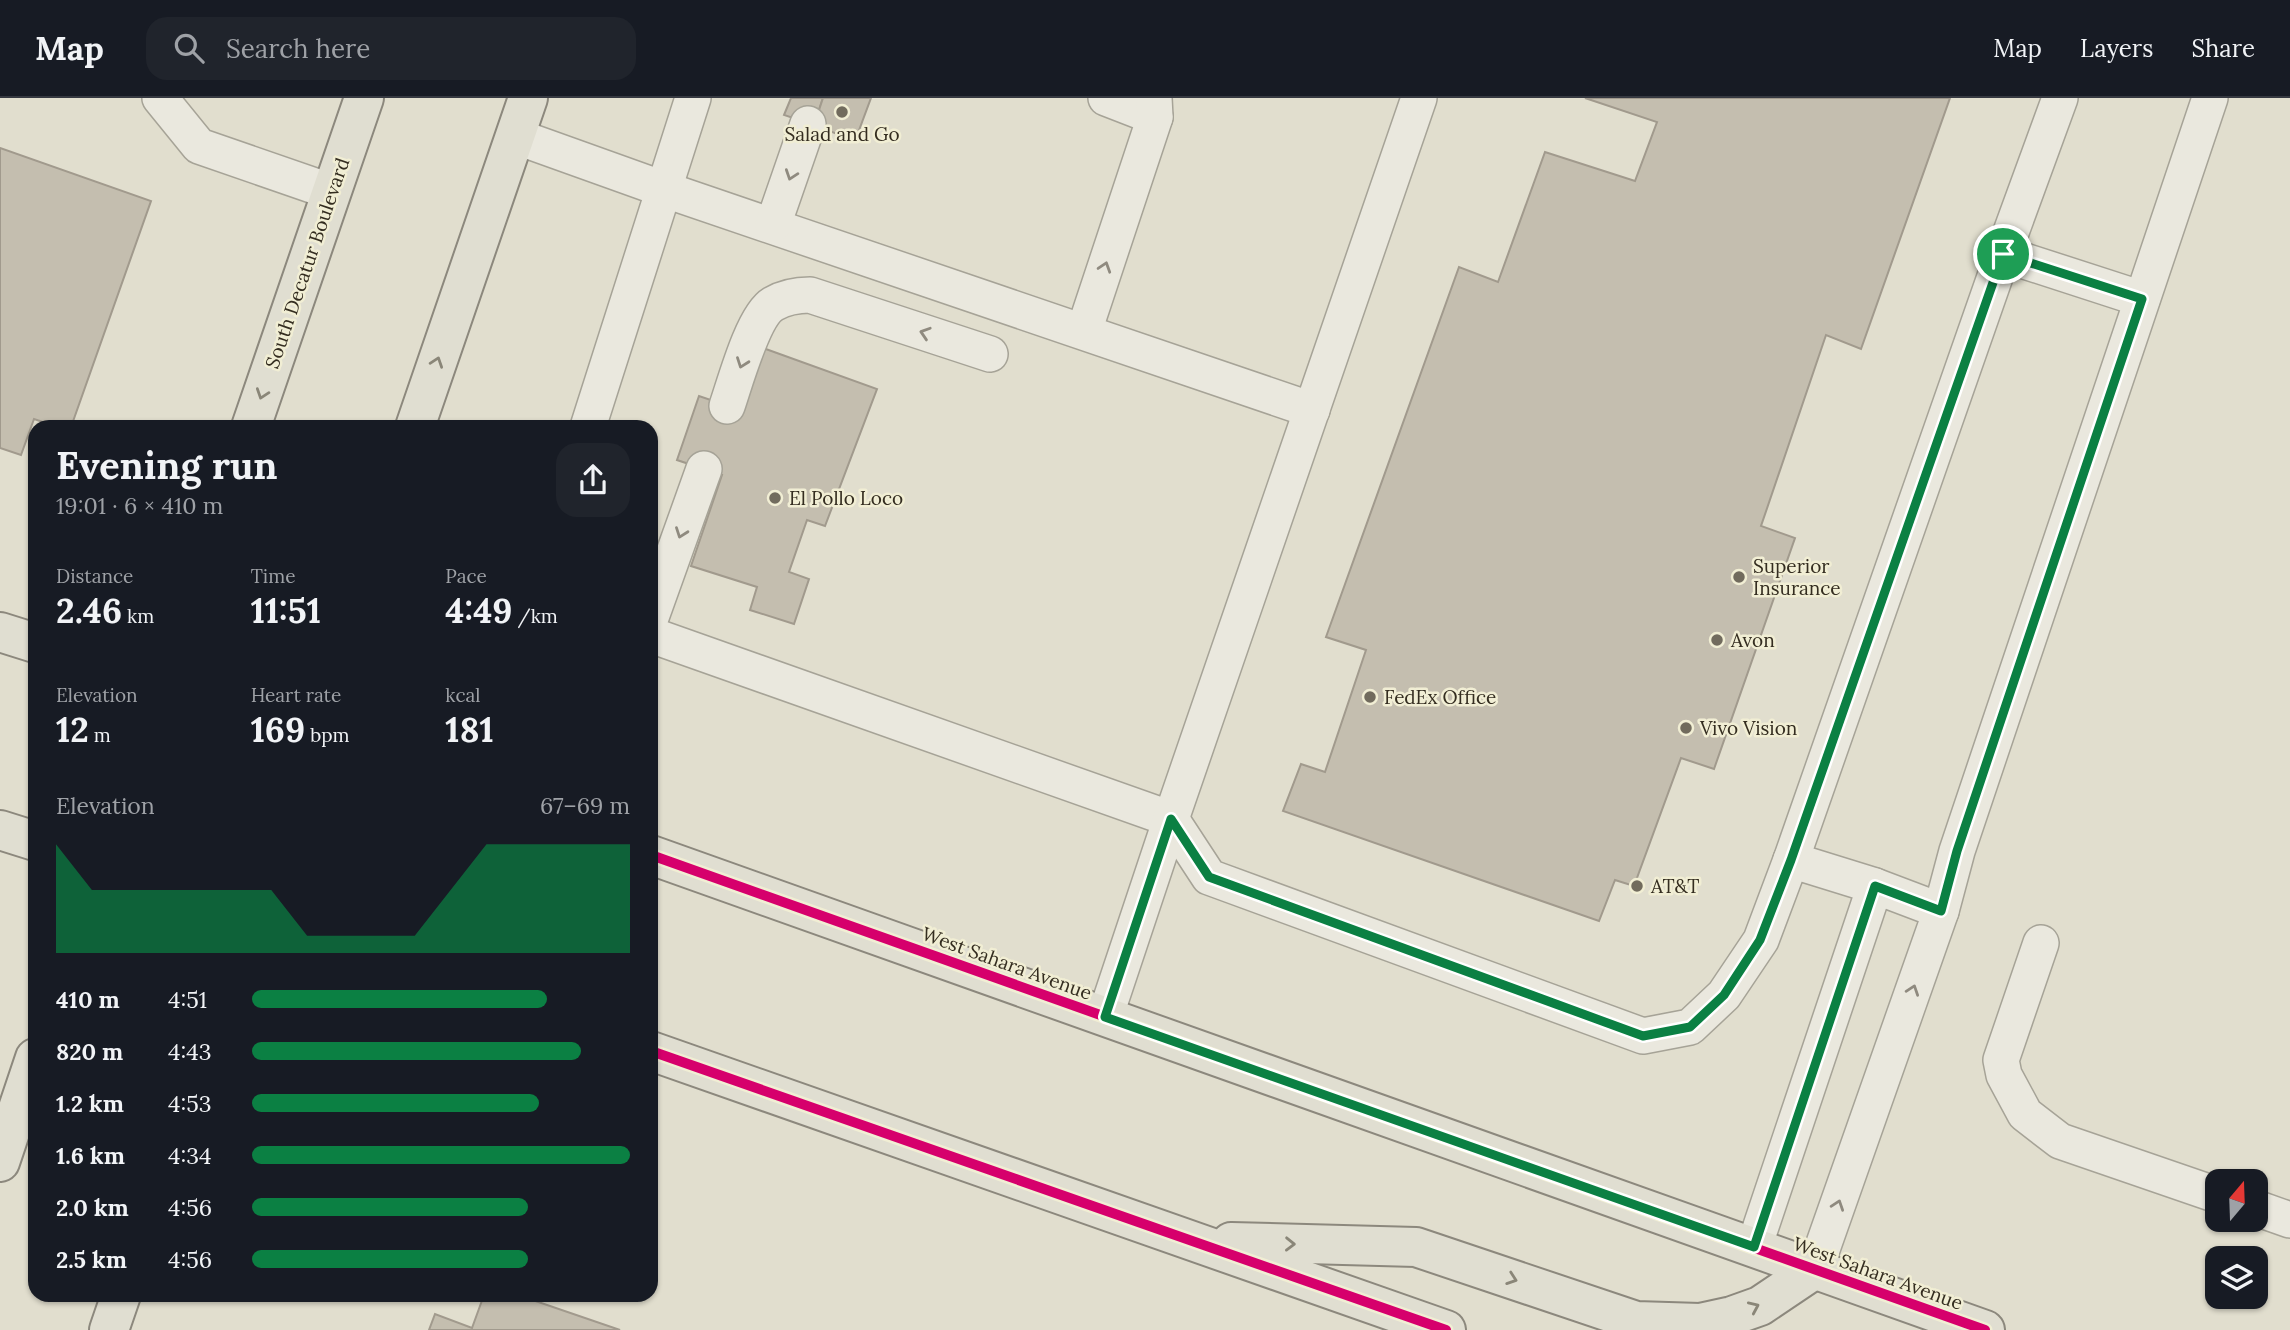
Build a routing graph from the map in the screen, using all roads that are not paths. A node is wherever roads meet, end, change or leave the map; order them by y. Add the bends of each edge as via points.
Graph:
1 (160, 98) edge
2 (364, 98) edge
3 (528, 98) edge
4 (693, 98) edge
5 (1106, 98) edge
6 (1419, 98) edge
7 (2060, 98) edge
8 (2210, 98) edge
9 (1154, 107) edge
10 (808, 124) dead end
11 (515, 136) junction
12 (663, 189) junction
13 (332, 192) junction
14 (773, 225) junction
15 (2003, 254) junction
16 (2142, 299) junction
17 (1084, 331) junction
18 (989, 354) dead end
19 (727, 406) dead end
20 (1312, 410) junction
21 (253, 420) edge
22 (417, 420) edge
23 (590, 420) edge
24 (704, 469) dead end
25 (658, 597) edge
26 (0, 632) edge
27 (658, 637) edge
28 (28, 641) edge
29 (1171, 819) junction
30 (0, 830) edge
31 (28, 839) edge
32 (658, 857) edge
33 (1791, 860) junction
34 (1875, 886) junction
35 (1941, 911) junction
36 (2041, 943) dead end
37 (1105, 1017) junction
38 (658, 1053) edge
39 (28, 1079) edge
40 (0, 1162) edge
41 (2205, 1191) edge
42 (2268, 1212) edge
43 (2290, 1220) edge
44 (1197, 1241) junction
45 (1754, 1247) junction
46 (1815, 1269) junction
47 (119, 1302) edge
48 (109, 1330) edge
49 (1446, 1330) edge
50 (1985, 1330) edge

1 - 13 lane via 198,146
2 - 13 main road, South Decatur Boulevard
3 - 11 main road
4 - 12 lane
5 - 9 lane
6 - 20 lane
7 - 15 lane
8 - 16 lane
17 -> 9 lane
10 -> 14 lane
11 - 12 lane
22 -> 11 main road
12 - 14 lane
12 - 23 lane
13 -> 21 main road, South Decatur Boulevard
14 - 17 lane
15 - 16 lane
15 - 33 lane
16 - 35 lane via 1957,851
17 - 20 lane
18 -> 19 lane via 810,295 792,296 770,305 755,326
20 - 29 lane
24 -> 25 lane
26 - 28 main road
27 - 29 lane
29 - 33 lane via 1209,877 1643,1036 1690,1027 1724,995 1760,940
29 - 37 lane
30 - 31 main road
32 - 37 main road, West Sahara Avenue
33 - 34 lane
34 - 35 lane
34 - 45 lane
46 -> 35 lane
36 - 41 lane via 2001,1060 2025,1114 2060,1141
37 - 45 main road, West Sahara Avenue
38 - 44 main road
39 - 40 main road
42 - 43 lane
44 -> 46 main road via 1416,1247 1636,1321 1700,1323 1732,1315 1760,1306
44 - 49 main road
45 - 46 main road, West Sahara Avenue
46 - 50 main road, West Sahara Avenue
47 - 48 main road

